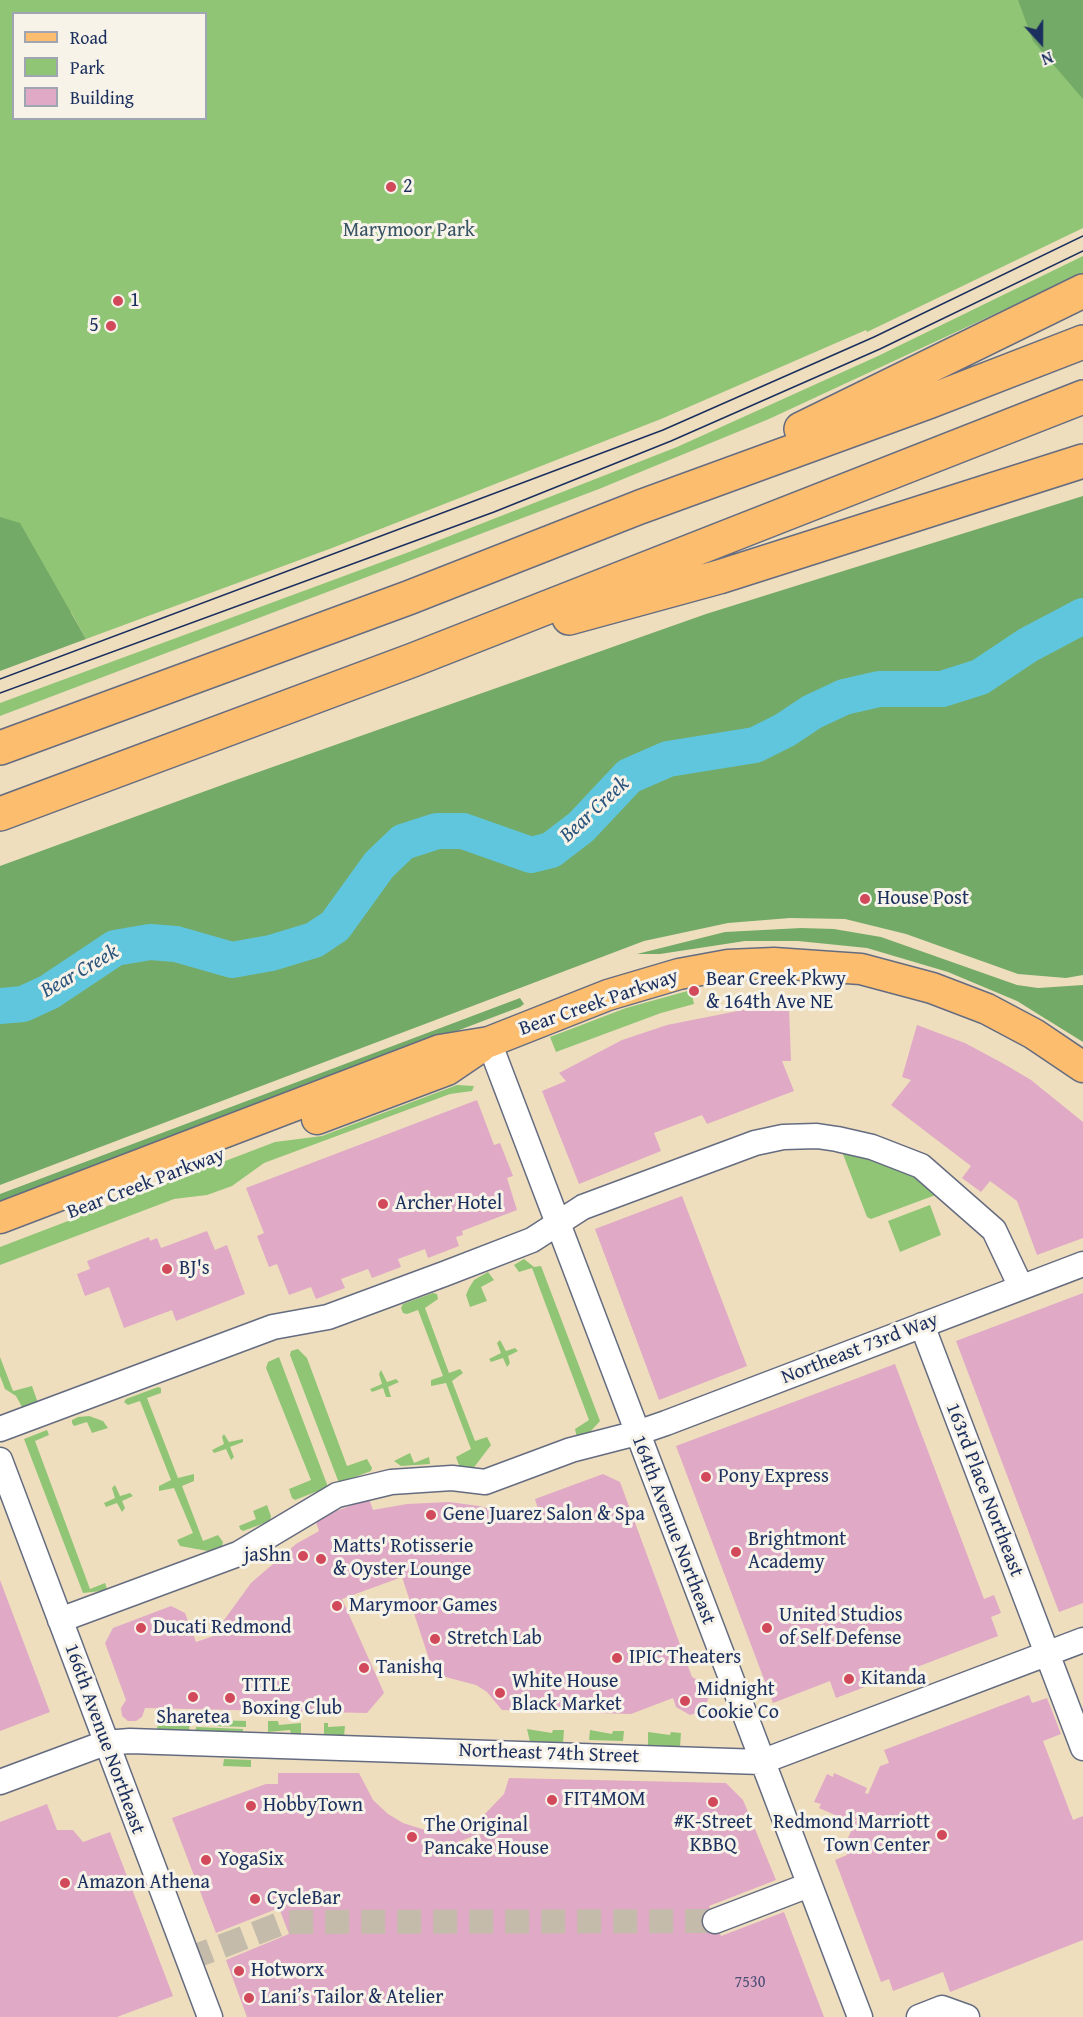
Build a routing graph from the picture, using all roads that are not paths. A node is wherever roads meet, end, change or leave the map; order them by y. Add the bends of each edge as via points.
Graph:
1 (1083, 291) edge
2 (1083, 342) edge
3 (1083, 398) edge
4 (1083, 461) edge
5 (640, 507) junction
6 (413, 660) junction
7 (0, 748) edge
8 (0, 814) edge
9 (489, 1042) junction
10 (1083, 1067) edge
11 (0, 1218) edge
12 (558, 1225) junction
13 (0, 1240) edge
14 (1083, 1264) edge
15 (1021, 1287) junction
16 (922, 1325) junction
17 (0, 1429) edge
18 (637, 1433) junction
19 (0, 1460) edge
20 (60, 1620) junction
21 (1083, 1640) edge
22 (1047, 1654) junction
23 (105, 1743) junction
24 (1083, 1748) edge
25 (761, 1762) junction
26 (0, 1782) edge
27 (809, 1885) junction
28 (715, 1921) tunnel mouth
29 (210, 2017) edge
30 (860, 2017) edge
31 (919, 2017) edge
32 (967, 2017) edge

1 - 5 highway
2 - 5 highway
3 - 6 highway
4 - 6 highway via 719,577
5 - 7 highway via 408,598
6 - 8 highway
9 - 10 main road, Bear Creek Parkway via 608,995 679,974 728,965 774,963 861,969 932,988 996,1014
9 - 11 main road, Bear Creek Parkway via 440,1050
9 - 12 street, 164th Avenue Northeast
9 - 13 main road, Bear Creek Parkway via 447,1070
12 - 15 street via 584,1207 755,1143 817,1136 872,1147 921,1166 994,1230
12 - 17 street via 532,1240 383,1297 328,1317 273,1327
12 - 18 street, 164th Avenue Northeast
14 - 15 street, Northeast 73rd Way
15 - 16 street, Northeast 73rd Way
16 - 18 street, Northeast 73rd Way
16 - 22 street, 163rd Place Northeast
18 - 20 street, Northeast 73rd Way via 571,1450 485,1482 452,1478 391,1482 337,1495 237,1554
18 - 25 street, 164th Avenue Northeast
19 - 20 street, 166th Avenue Northeast
20 - 23 street, 166th Avenue Northeast
21 - 22 street, Northeast 74th Street
22 - 24 street, 163rd Place Northeast
22 - 25 street, Northeast 74th Street
23 - 25 street, Northeast 74th Street
23 - 26 street, Northeast 74th Street
23 - 29 street, 166th Avenue Northeast
25 - 27 street, 164th Avenue Northeast
27 - 28 street
27 - 30 street, 164th Avenue Northeast
31 - 32 street via 942,2008

